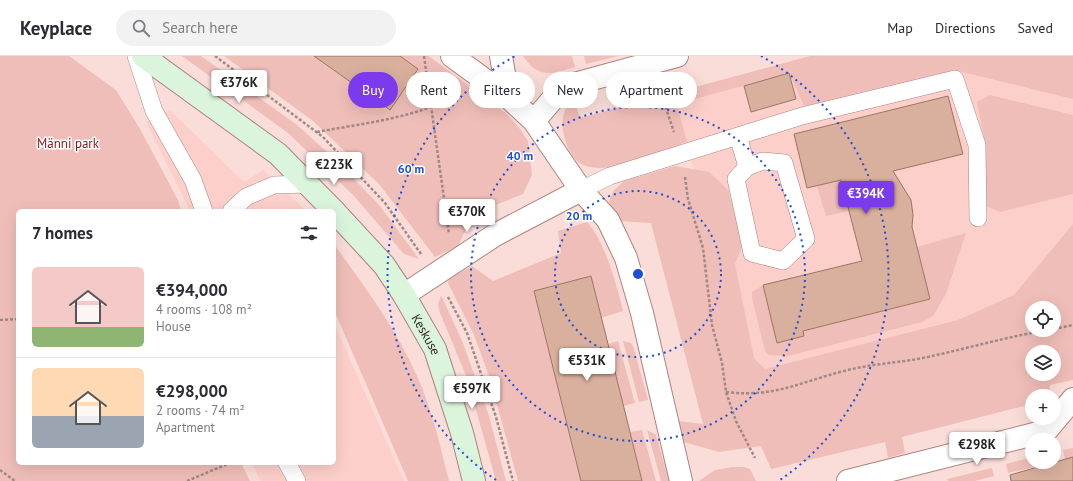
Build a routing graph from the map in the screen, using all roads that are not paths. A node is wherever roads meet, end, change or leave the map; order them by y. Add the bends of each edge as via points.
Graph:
1 (136, 56) edge
2 (142, 56) edge
3 (452, 56) edge
4 (501, 56) edge
5 (677, 56) edge
6 (474, 72) edge
7 (504, 72) edge
8 (520, 108) edge
9 (534, 120) junction
10 (738, 136) junction
11 (747, 167) junction
12 (308, 184) junction
13 (581, 190) junction
14 (203, 209) edge
15 (233, 209) edge
16 (332, 209) edge
17 (336, 213) edge
18 (978, 218) dead end
19 (404, 295) junction
20 (1073, 399) edge
21 (288, 465) edge
22 (297, 481) edge
23 (474, 481) edge
24 (681, 481) edge
25 (848, 481) edge

1 - 14 lane via 154,111 193,180
2 - 12 street, Keskuse via 278,154
3 - 6 street
4 - 7 street
5 - 9 street via 563,87
8 - 9 street
9 - 13 street
10 - 11 lane
10 - 13 lane via 610,176
10 - 18 lane via 802,116 955,79 977,145
11 - 11 lane via 736,179 752,253 783,261 806,239 784,163 763,160
12 - 15 lane via 274,185 246,197
12 - 16 street, Keskuse
13 - 19 street via 495,235
13 - 24 street via 608,220 626,258 642,313
17 - 19 street, Keskuse via 384,265
19 - 23 street, Keskuse via 436,349
20 - 25 street via 1046,431
21 - 22 lane

